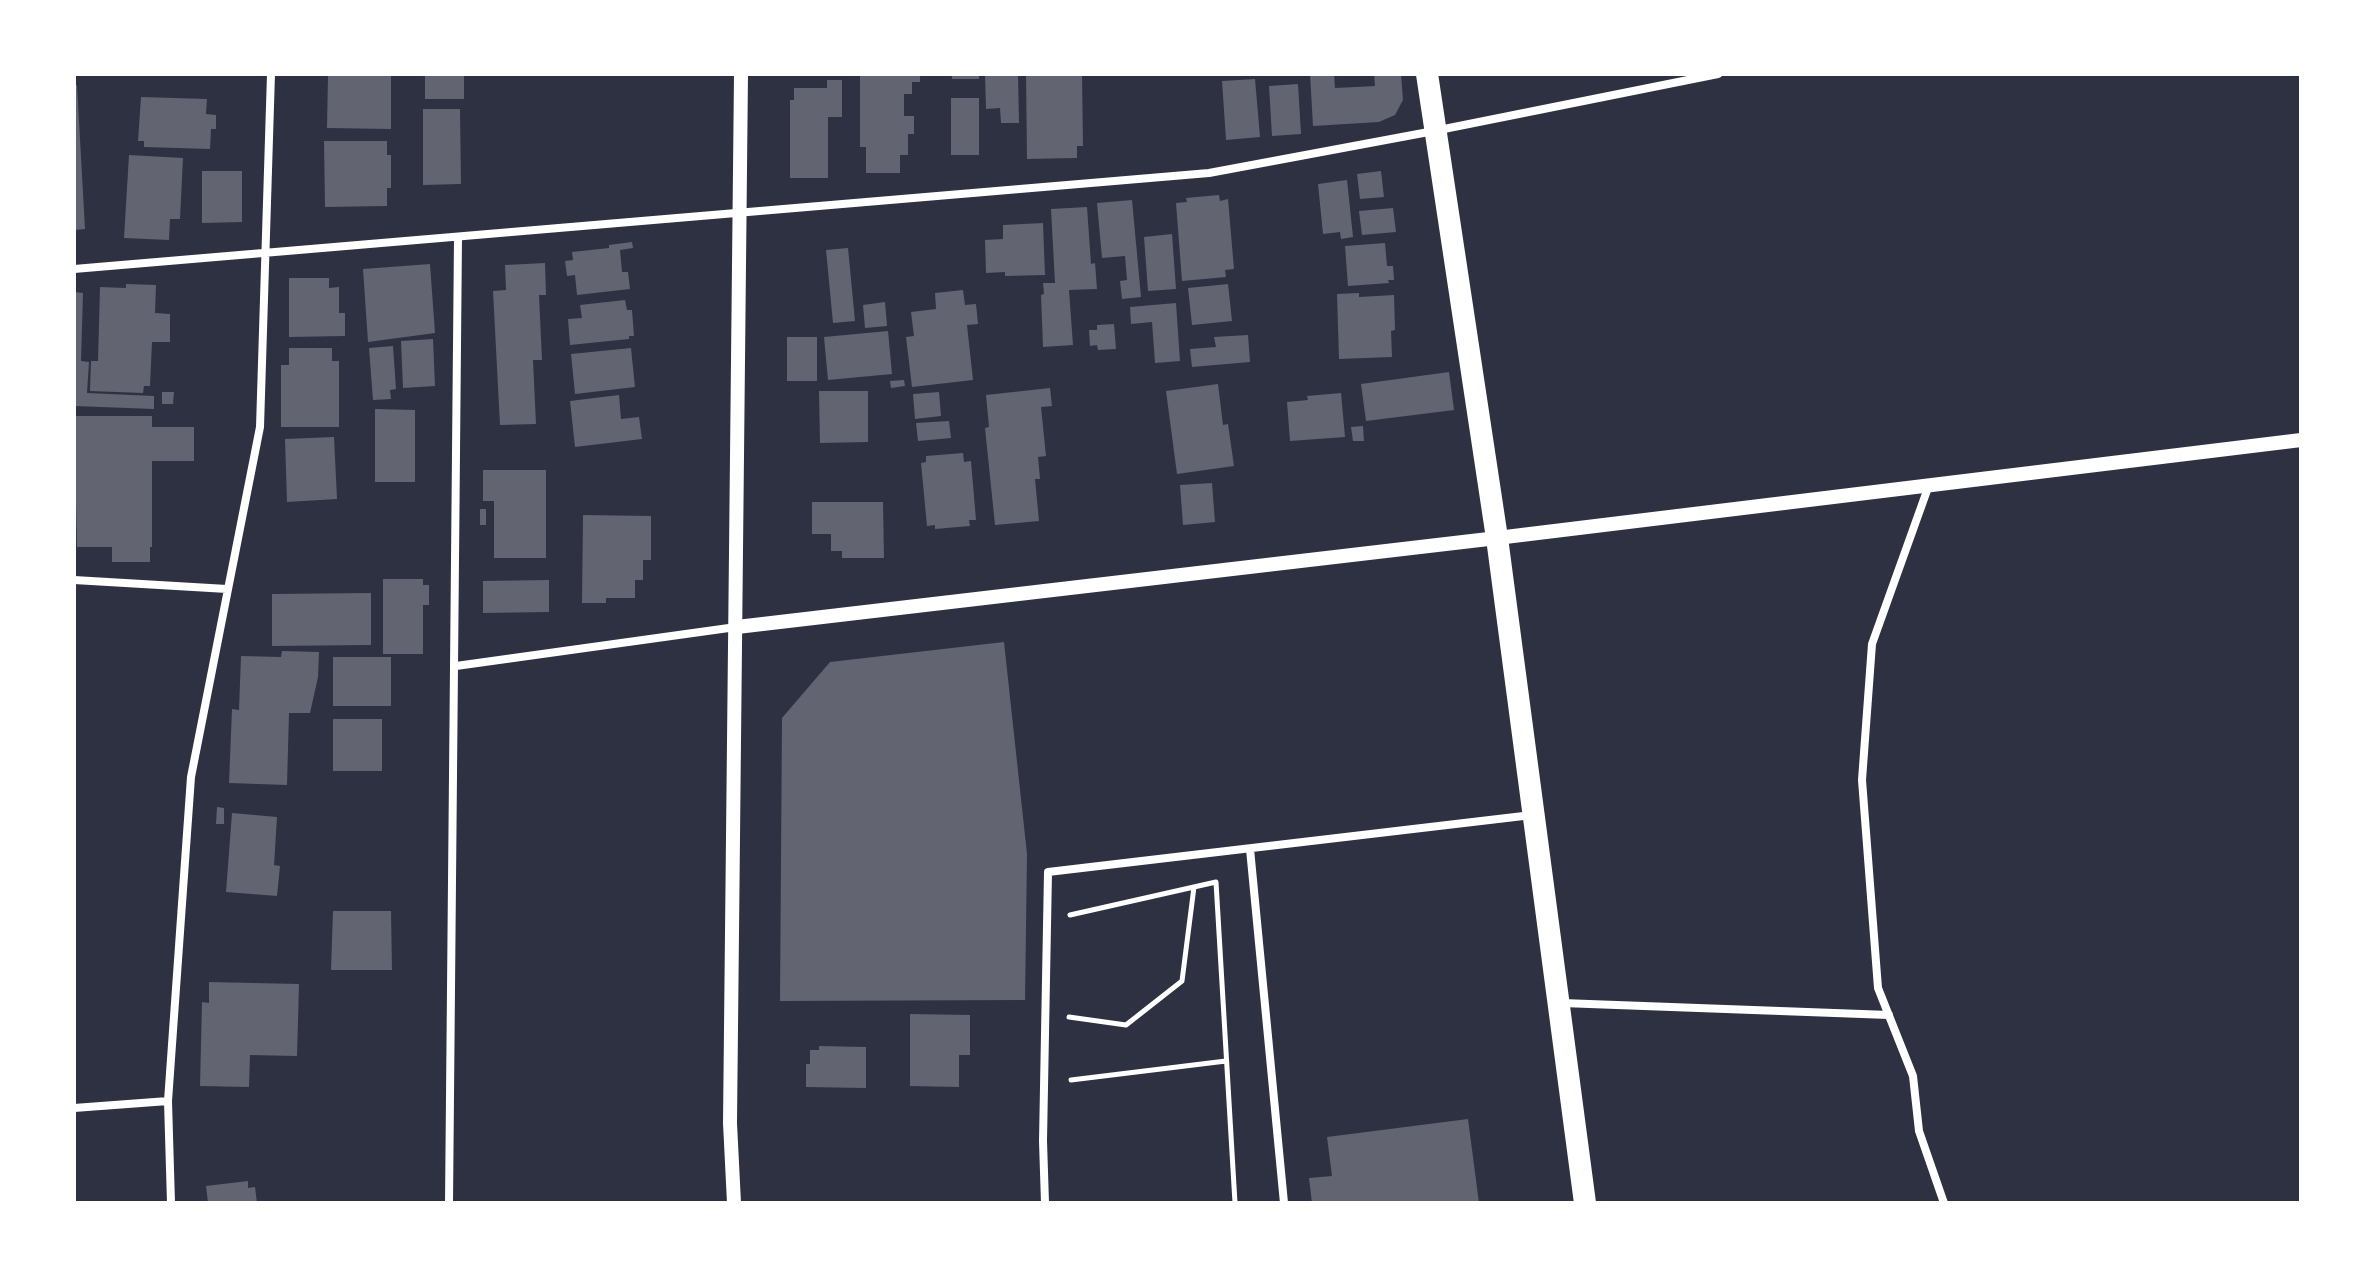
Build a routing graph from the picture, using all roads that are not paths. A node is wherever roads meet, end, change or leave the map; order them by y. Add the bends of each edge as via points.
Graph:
1 (271, 74) edge
2 (741, 74) edge
3 (1427, 74) edge
4 (1718, 74) edge
5 (1434, 131) junction
6 (739, 213) junction
7 (458, 238) junction
8 (266, 253) junction
9 (74, 269) edge
10 (2301, 440) edge
11 (1929, 485) junction
12 (1497, 538) junction
13 (74, 580) edge
14 (227, 589) junction
15 (737, 627) junction
16 (456, 666) junction
17 (1532, 815) junction
18 (1250, 849) junction
19 (1558, 1003) junction
20 (1889, 1015) junction
21 (168, 1101) junction
22 (74, 1108) edge
23 (171, 1203) edge
24 (449, 1203) edge
25 (734, 1203) edge
26 (1045, 1203) edge
27 (1284, 1203) edge
28 (1585, 1203) edge
29 (1944, 1203) edge

1 - 8 street
2 - 6 street
3 - 5 highway
4 - 5 street
5 - 6 street via 1209,173
5 - 12 highway
6 - 7 street
6 - 15 street
7 - 8 street
7 - 16 street
8 - 9 street
8 - 14 street via 260,427
10 - 11 street
11 - 12 street
11 - 20 street via 1872,644 1862,780 1878,988
12 - 15 street
12 - 17 highway
13 - 14 street
14 - 21 street via 191,777
15 - 16 street
15 - 25 street via 730,1123
16 - 24 street
17 - 18 street
17 - 19 highway
18 - 26 street via 1048,872
18 - 27 street
19 - 20 street
19 - 28 highway
20 - 29 street via 1913,1076 1919,1131
21 - 22 street
21 - 23 street

